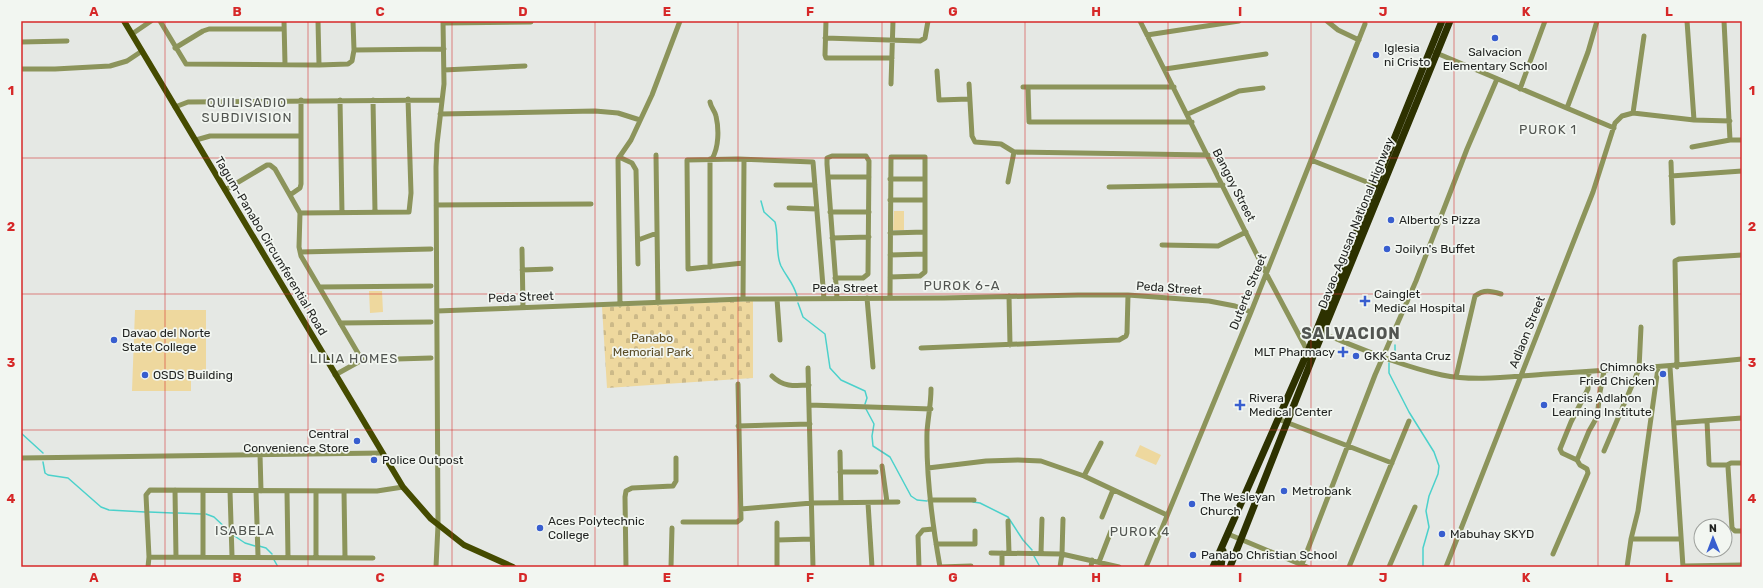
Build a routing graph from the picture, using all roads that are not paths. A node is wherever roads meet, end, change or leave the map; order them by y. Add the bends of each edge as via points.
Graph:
1 (124, 21) edge
2 (151, 21) edge
3 (160, 21) edge
4 (284, 21) edge
5 (318, 21) edge
6 (353, 21) edge
7 (680, 21) edge
8 (826, 21) edge
9 (893, 21) edge
10 (928, 21) edge
11 (1140, 21) edge
12 (1239, 21) edge
13 (1327, 21) edge
14 (1442, 21) edge
15 (1450, 21) edge
16 (1545, 21) edge
17 (1597, 21) edge
18 (1687, 21) edge
19 (1724, 21) edge
20 (443, 22) edge
21 (531, 22) edge
22 (1365, 24) dead end
23 (284, 29) junction
24 (132, 34) junction
25 (1147, 35) junction
26 (1644, 36) dead end
27 (825, 38) junction
28 (892, 40) junction
29 (1359, 40) junction
30 (67, 41) dead end
31 (21, 42) edge
32 (175, 48) junction
33 (444, 49) junction
34 (354, 50) junction
35 (142, 51) junction
36 (1434, 52) junction
37 (1266, 54) dead end
38 (892, 58) junction
39 (285, 64) junction
40 (319, 65) junction
41 (525, 66) dead end
42 (21, 69) edge
43 (1165, 69) junction
44 (444, 70) junction
45 (937, 71) dead end
46 (1497, 79) junction
47 (891, 84) dead end
48 (969, 84) dead end
49 (1174, 87) junction
50 (1263, 88) dead end
51 (1520, 89) junction
52 (408, 99) junction
53 (301, 100) junction
54 (340, 100) junction
55 (373, 100) junction
56 (442, 100) junction
57 (969, 100) junction
58 (710, 102) dead end
59 (175, 107) junction
60 (1567, 108) junction
61 (1633, 113) junction
62 (440, 114) junction
63 (1188, 114) junction
64 (640, 120) junction
65 (1694, 120) junction
66 (1730, 121) junction
67 (1192, 122) junction
68 (1614, 128) junction
69 (301, 136) junction
70 (196, 140) junction
71 (1730, 140) junction
72 (1742, 140) edge
73 (1692, 147) dead end
74 (1014, 152) junction
75 (656, 155) dead end
76 (1208, 155) junction
77 (618, 157) junction
78 (711, 159) junction
79 (744, 160) junction
80 (1311, 160) junction
81 (1671, 162) dead end
82 (1742, 171) edge
83 (869, 176) junction
84 (1671, 176) junction
85 (828, 177) junction
86 (890, 179) junction
87 (925, 179) junction
88 (1008, 182) dead end
89 (776, 185) dead end
90 (815, 185) junction
91 (1223, 185) junction
92 (1109, 187) dead end
93 (1378, 187) junction
94 (225, 190) junction
95 (290, 195) junction
96 (890, 200) junction
97 (925, 200) junction
98 (591, 204) dead end
99 (436, 205) junction
100 (789, 208) dead end
101 (817, 209) junction
102 (375, 212) junction
103 (830, 212) junction
104 (869, 212) junction
105 (300, 213) junction
106 (342, 213) junction
107 (1673, 223) dead end
108 (925, 232) junction
109 (1246, 232) junction
110 (657, 233) junction
111 (890, 233) junction
112 (869, 237) junction
113 (832, 238) junction
114 (638, 240) junction
115 (1162, 245) dead end
116 (431, 249) dead end
117 (522, 249) dead end
118 (300, 252) junction
119 (925, 254) junction
120 (1742, 254) edge
121 (890, 255) junction
122 (743, 263) junction
123 (638, 264) dead end
124 (710, 267) junction
125 (551, 269) dead end
126 (522, 270) junction
127 (1266, 273) junction
128 (890, 277) junction
129 (835, 278) junction
130 (431, 286) dead end
131 (320, 287) junction
132 (1501, 294) dead end
133 (1128, 295) junction
134 (1009, 296) junction
135 (837, 298) junction
136 (867, 298) junction
137 (890, 298) junction
138 (743, 299) junction
139 (778, 299) junction
140 (824, 299) junction
141 (658, 303) junction
142 (620, 304) junction
143 (523, 307) junction
144 (437, 310) junction
145 (1251, 312) junction
146 (431, 322) dead end
147 (340, 323) junction
148 (1641, 327) dead end
149 (1319, 332) junction
150 (780, 340) dead end
151 (1010, 345) junction
152 (921, 348) dead end
153 (1311, 353) junction
154 (431, 358) dead end
155 (1383, 358) junction
156 (362, 360) junction
157 (1742, 360) edge
158 (873, 367) dead end
159 (1670, 367) junction
160 (1677, 367) junction
161 (808, 368) dead end
162 (1658, 368) junction
163 (1639, 369) junction
164 (1604, 371) junction
165 (1589, 372) junction
166 (335, 375) junction
167 (772, 376) dead end
168 (1520, 376) junction
169 (1456, 377) junction
170 (738, 384) dead end
171 (809, 386) junction
172 (931, 389) dead end
173 (810, 405) junction
174 (930, 409) junction
175 (1742, 418) edge
176 (1278, 419) junction
177 (1409, 421) dead end
178 (1707, 421) junction
179 (1287, 422) junction
180 (1675, 423) junction
181 (810, 424) junction
182 (738, 426) junction
183 (1101, 443) dead end
184 (1348, 446) junction
185 (1604, 451) dead end
186 (840, 452) dead end
187 (1264, 452) junction
188 (382, 453) junction
189 (260, 454) junction
190 (1274, 456) junction
191 (21, 458) edge
192 (676, 458) dead end
193 (1577, 460) junction
194 (1392, 463) junction
195 (1742, 463) edge
196 (1726, 465) junction
197 (882, 466) dead end
198 (928, 468) junction
199 (840, 472) junction
200 (876, 472) dead end
201 (1084, 476) junction
202 (403, 487) junction
203 (175, 490) junction
204 (204, 490) junction
205 (1113, 490) junction
206 (230, 491) junction
207 (259, 491) junction
208 (287, 491) junction
209 (316, 491) junction
210 (344, 491) junction
211 (930, 500) junction
212 (974, 500) dead end
213 (887, 502) junction
214 (898, 502) dead end
215 (812, 503) junction
216 (841, 503) junction
217 (868, 503) junction
218 (1416, 507) dead end
219 (741, 509) junction
220 (1167, 515) junction
221 (1102, 517) dead end
222 (1042, 519) dead end
223 (1063, 519) dead end
224 (1008, 521) dead end
225 (683, 522) dead end
226 (777, 523) dead end
227 (438, 525) junction
228 (672, 528) dead end
229 (933, 529) junction
230 (975, 531) dead end
231 (1742, 531) edge
232 (1111, 532) dead end
233 (1227, 537) junction
234 (1631, 538) junction
235 (812, 539) junction
236 (1681, 539) junction
237 (777, 540) junction
238 (1240, 542) junction
239 (936, 544) junction
240 (991, 553) dead end
241 (1002, 553) junction
242 (1009, 553) junction
243 (1041, 553) junction
244 (1062, 554) junction
245 (1553, 554) dead end
246 (204, 556) junction
247 (232, 556) junction
248 (258, 556) junction
249 (149, 557) junction
250 (176, 557) junction
251 (288, 557) junction
252 (316, 557) junction
253 (345, 557) junction
254 (373, 558) dead end
255 (1092, 560) junction
256 (1099, 562) junction
257 (1742, 565) edge
258 (972, 566) edge
259 (1303, 566) edge
260 (1683, 566) edge
261 (148, 567) edge
262 (436, 567) edge
263 (513, 567) edge
264 (626, 567) edge
265 (672, 567) edge
266 (777, 567) edge
267 (813, 567) edge
268 (872, 567) edge
269 (919, 567) edge
270 (940, 567) edge
271 (1002, 567) edge
272 (1060, 567) edge
273 (1091, 567) edge
274 (1119, 567) edge
275 (1146, 567) edge
276 (1213, 567) edge
277 (1222, 567) edge
278 (1230, 567) edge
279 (1349, 567) edge
280 (1390, 567) edge
281 (1446, 567) edge
282 (1627, 567) edge

1 - 24 main road, Tagum-Panabo Circumferential Road
2 - 24 street
3 - 32 street
4 - 23 street
5 - 40 street
6 - 34 street
7 - 64 street
8 - 27 street
9 - 28 street
10 - 28 street via 923,40
11 - 25 street, Bangoy Street
12 - 25 street
13 - 29 street via 1338,30
14 - 36 highway, Davao-Agusan National Highway
15 - 36 highway, Davao-Agusan National Highway
16 - 51 street
17 - 60 street
18 - 65 street
19 - 66 street
20 - 21 street
20 - 33 street
22 - 29 street, Duterte Street
23 - 32 street via 209,29
23 - 39 street
24 - 35 main road, Tagum-Panabo Circumferential Road
25 - 43 street, Bangoy Street
26 - 61 street
27 - 28 street
27 - 38 street via 825,55 828,59
28 - 38 street
29 - 80 street, Duterte Street
30 - 31 street
32 - 39 street via 189,65
33 - 34 street
33 - 44 street
34 - 40 street via 354,58 350,63
35 - 42 street via 127,61 110,66
35 - 59 main road, Tagum-Panabo Circumferential Road
36 - 46 street
36 - 93 highway, Davao-Agusan National Highway
37 - 43 street
38 - 47 street
39 - 40 street
41 - 44 street
43 - 49 street, Bangoy Street
44 - 56 street
45 - 57 street via 939,100
46 - 51 street
46 - 155 street
48 - 57 street
49 - 63 street, Bangoy Street
49 - 67 street via 1026,87 1029,122
50 - 63 street via 1239,91
51 - 60 street
52 - 55 street
52 - 56 street
52 - 102 street via 409,212
53 - 54 street
53 - 59 street via 188,102
53 - 69 street
54 - 55 street
54 - 106 street
55 - 102 street
56 - 62 street
57 - 74 street via 973,141 1001,144
58 - 78 street via 717,122 717,148
59 - 70 main road, Tagum-Panabo Circumferential Road
60 - 68 street
61 - 65 street
61 - 68 street, Adlaon Street via 1622,116
62 - 64 street via 596,111 618,112
62 - 99 street
63 - 67 street, Bangoy Street
64 - 77 street
65 - 66 street
66 - 71 street
67 - 76 street, Bangoy Street
68 - 168 street, Adlaon Street via 1593,192
69 - 70 street via 210,136
69 - 95 street via 301,186
70 - 94 main road, Tagum-Panabo Circumferential Road
71 - 72 street
71 - 73 street
74 - 76 street
74 - 88 street
75 - 110 street
76 - 91 street, Bangoy Street
77 - 114 street via 629,161 636,168
77 - 142 street
78 - 79 street
78 - 124 street
78 - 124 street via 687,160 688,269
79 - 90 street via 813,162
79 - 122 street
80 - 93 street
80 - 127 street, Duterte Street
81 - 84 street
82 - 84 street
83 - 85 street
83 - 85 street via 870,161 866,156 829,156 826,161
83 - 104 street
84 - 107 street
85 - 103 street
86 - 87 street
86 - 87 street via 891,157 925,157
86 - 96 street
87 - 97 street
89 - 90 street
90 - 101 street
91 - 92 street
91 - 109 street, Bangoy Street
93 - 149 highway, Davao-Agusan National Highway
94 - 95 street via 270,165
94 - 166 main road, Tagum-Panabo Circumferential Road
95 - 105 street
96 - 97 street
96 - 111 street
97 - 108 street
98 - 99 street
99 - 144 street
100 - 101 street
101 - 140 street
102 - 106 street
103 - 104 street
103 - 113 street
104 - 112 street
105 - 106 street
105 - 118 street
108 - 111 street
108 - 119 street
109 - 115 street via 1218,246
109 - 127 street, Bangoy Street
110 - 114 street
110 - 141 street
111 - 121 street
112 - 113 street
112 - 129 street via 867,276
113 - 129 street
114 - 123 street
116 - 118 street
117 - 126 street
118 - 131 street
119 - 121 street
119 - 128 street via 925,272 922,276
120 - 160 street via 1675,261
121 - 128 street
122 - 124 street
122 - 138 street
125 - 126 street
126 - 143 street
127 - 145 street, Duterte Street
127 - 153 street, Bangoy Street
128 - 137 street
129 - 135 street
130 - 131 street
131 - 147 street
132 - 169 street via 1488,291 1475,296
133 - 134 street, Peda Street
133 - 145 street, Peda Street via 1209,300
133 - 151 street via 1127,333 1123,338
134 - 137 street, Peda Street
134 - 151 street
135 - 136 street, Peda Street
135 - 140 street, Peda Street
136 - 137 street, Peda Street
136 - 158 street
138 - 139 street, Peda Street
138 - 141 street, Peda Street
139 - 140 street, Peda Street
139 - 150 street
141 - 142 street, Peda Street
142 - 143 street, Peda Street
143 - 144 street, Peda Street
144 - 227 street
145 - 220 street, Duterte Street
146 - 147 street
147 - 156 street
148 - 163 street
149 - 153 highway, Davao-Agusan National Highway
149 - 155 street
151 - 152 street
153 - 176 highway, Davao-Agusan National Highway
153 - 179 highway, Davao-Agusan National Highway
154 - 156 street
155 - 169 street
155 - 184 street
156 - 166 street
157 - 160 street
159 - 160 street
159 - 162 street
159 - 180 street
161 - 171 street
162 - 163 street
162 - 234 street via 1638,511
163 - 164 street
163 - 185 street
164 - 165 street
164 - 193 street via 1597,417
165 - 168 street
165 - 193 street via 1588,389 1560,449 1562,453
166 - 188 main road, Tagum-Panabo Circumferential Road
167 - 171 street via 777,382 786,385
168 - 169 street
168 - 281 street, Adlaon Street
170 - 182 street
171 - 173 street
172 - 174 street
173 - 174 street
173 - 181 street
174 - 198 street via 927,432
175 - 178 street
176 - 179 street
176 - 187 highway, Davao-Agusan National Highway
177 - 194 street
178 - 180 street
178 - 196 street via 1709,464
179 - 184 street
179 - 190 highway, Davao-Agusan National Highway
180 - 236 street
181 - 182 street
181 - 215 street
182 - 219 street
183 - 201 street
184 - 194 street
184 - 259 street
186 - 199 street
187 - 190 highway
187 - 233 highway, Davao-Agusan National Highway
188 - 189 street
188 - 202 main road, Tagum-Panabo Circumferential Road
189 - 191 street
189 - 207 street
190 - 238 highway, Davao-Agusan National Highway
192 - 264 street via 676,481 673,486 632,488 626,491
193 - 245 street via 1588,473
194 - 279 street
195 - 196 street
196 - 231 street via 1732,528 1734,531
197 - 213 street
198 - 201 street via 986,461 1031,460
198 - 211 street
199 - 200 street
199 - 216 street
201 - 205 street
202 - 210 street via 389,490
202 - 227 main road, Tagum-Panabo Circumferential Road
203 - 204 street
203 - 249 street via 150,490 147,493
203 - 250 street
204 - 206 street
204 - 246 street
205 - 220 street
205 - 221 street
206 - 207 street
206 - 247 street
207 - 208 street
207 - 248 street
208 - 209 street
208 - 251 street
209 - 210 street
209 - 252 street
210 - 253 street
211 - 212 street
211 - 229 street
213 - 214 street
213 - 217 street
215 - 216 street
215 - 219 street
215 - 235 street
216 - 217 street
217 - 268 street
218 - 280 street
219 - 225 street via 741,519 737,522
220 - 275 street, Duterte Street
222 - 243 street
223 - 244 street
224 - 242 street
226 - 237 street
227 - 262 street
227 - 263 main road, Tagum-Panabo Circumferential Road via 464,545
228 - 265 street
229 - 239 street
229 - 269 street via 923,530 918,536
230 - 239 street via 975,544
232 - 256 street
233 - 238 street
233 - 276 highway, Davao-Agusan National Highway
233 - 277 highway, Davao-Agusan National Highway
234 - 236 street
234 - 282 street
235 - 237 street
235 - 267 street
236 - 260 street
237 - 266 street
238 - 259 street
238 - 277 highway, Davao-Agusan National Highway
238 - 278 highway, Davao-Agusan National Highway
239 - 270 street
240 - 241 street
241 - 242 street
241 - 271 street
242 - 243 street
243 - 244 street
244 - 255 street
244 - 272 street
246 - 247 street
246 - 250 street
247 - 248 street
248 - 251 street
249 - 250 street
249 - 261 street
251 - 252 street
252 - 253 street
253 - 254 street
255 - 256 street
255 - 273 street
256 - 274 street
257 - 260 street
258 - 270 street

